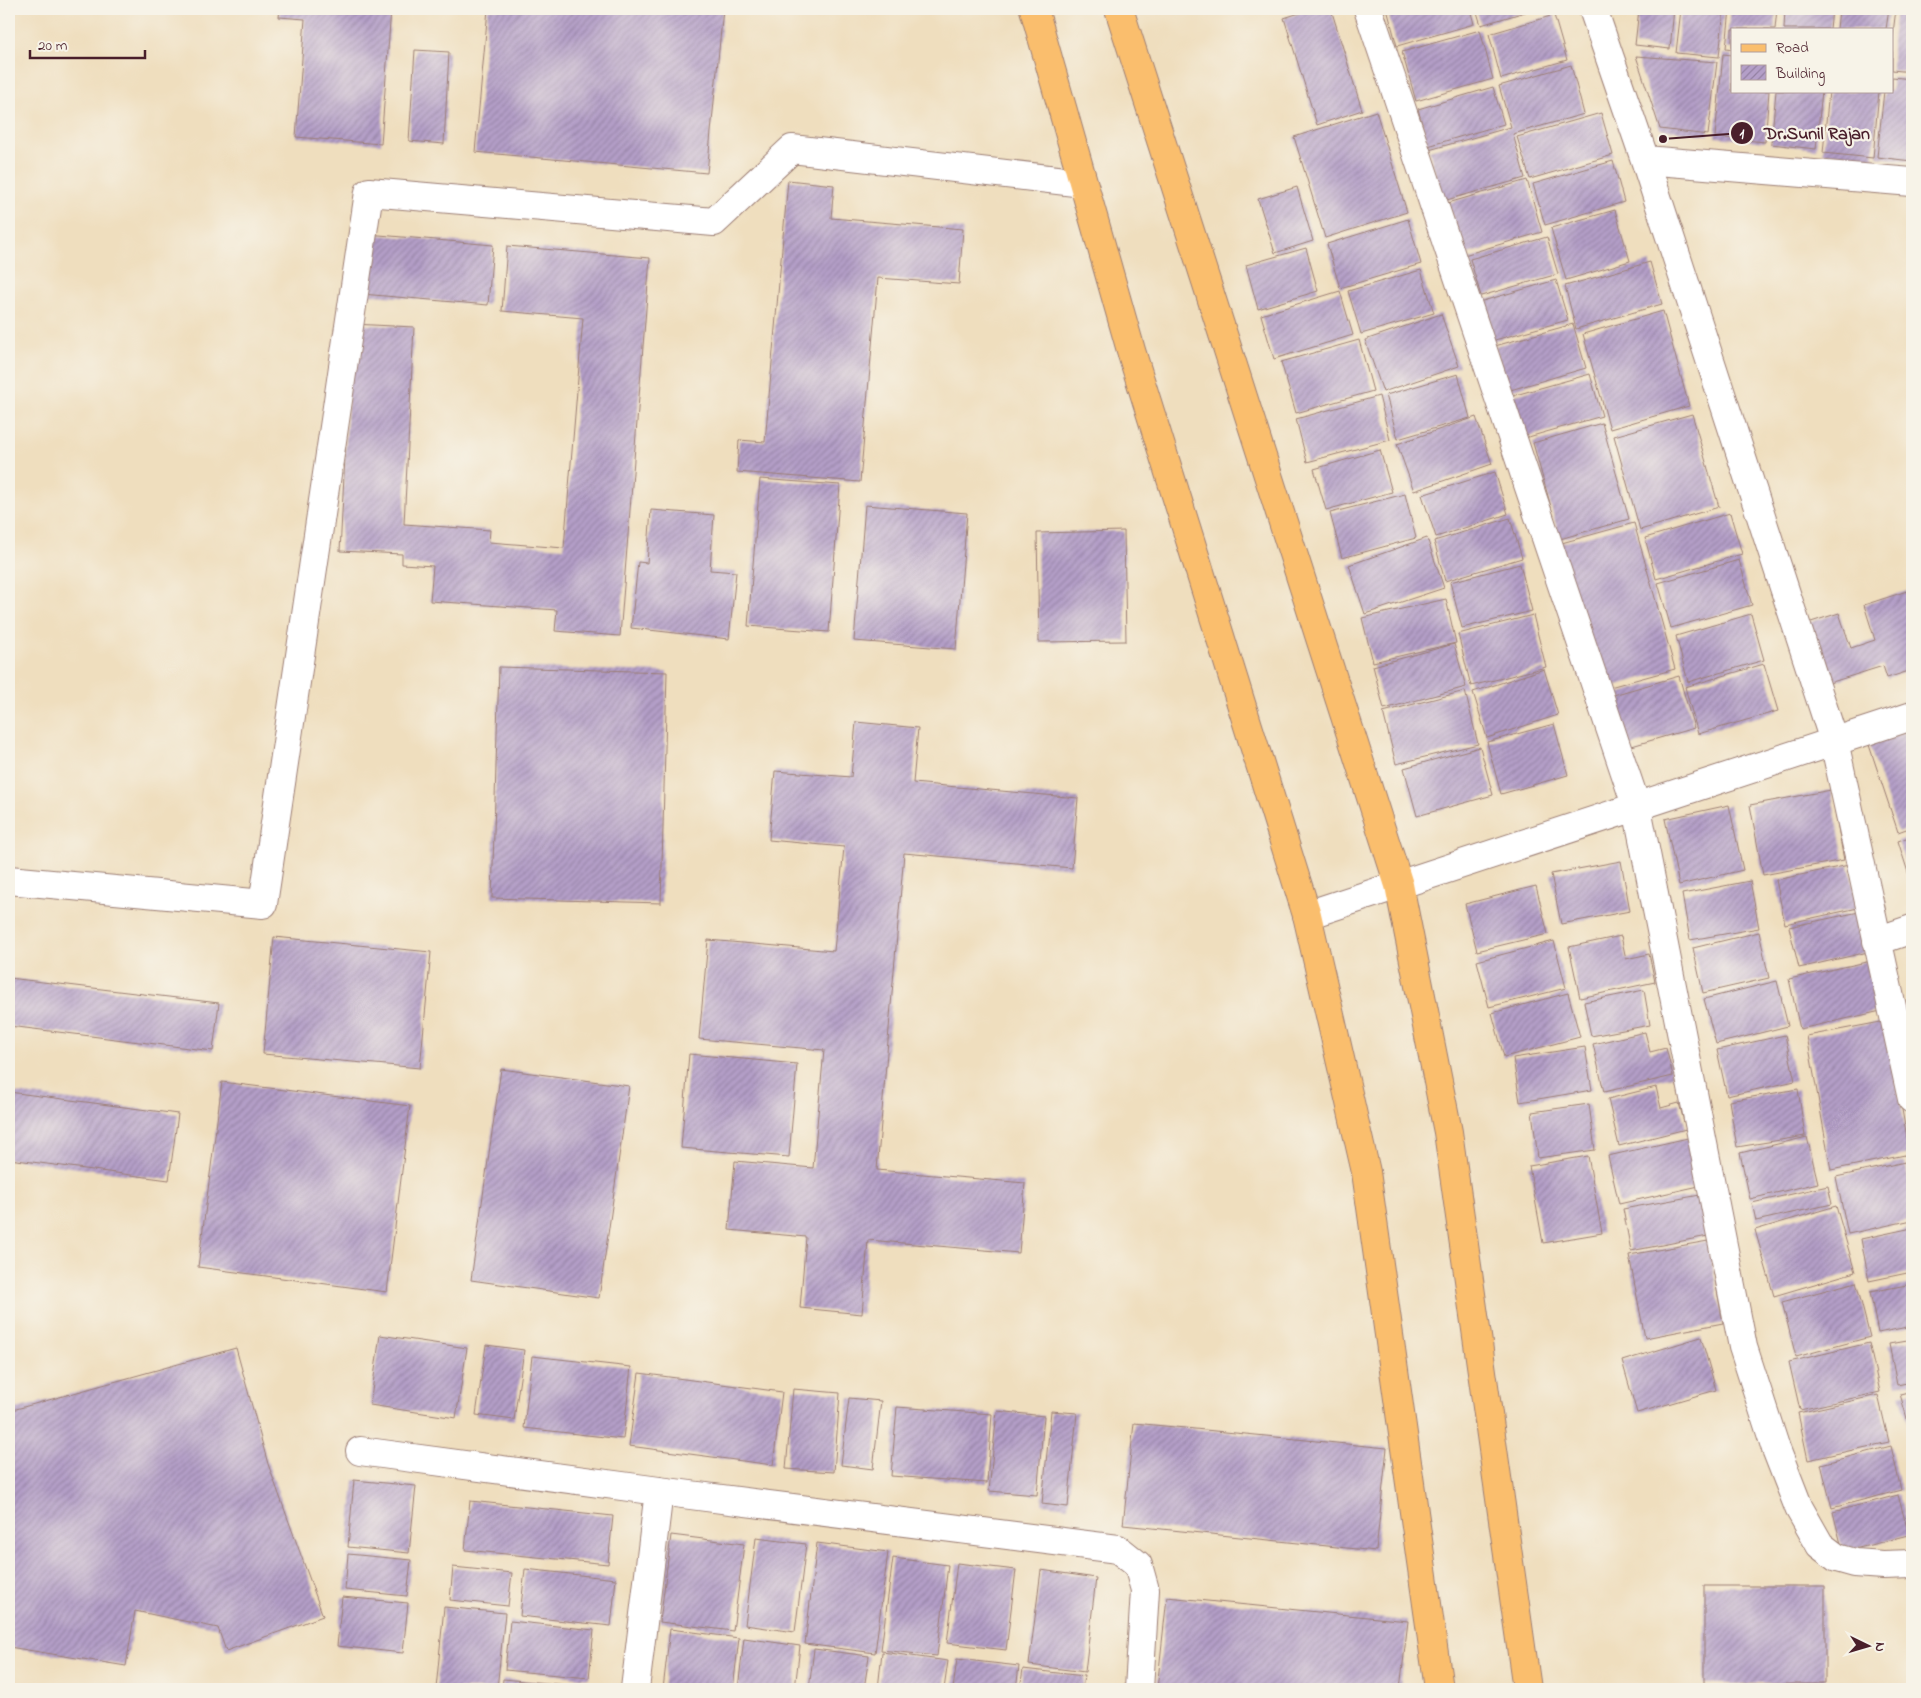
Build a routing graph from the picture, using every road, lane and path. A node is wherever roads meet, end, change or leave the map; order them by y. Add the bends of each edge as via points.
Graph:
1 (1034, 9) edge
2 (1119, 9) edge
3 (1368, 9) edge
4 (1593, 9) edge
5 (1644, 160) junction
6 (1912, 182) edge
7 (1083, 183) junction
8 (1912, 716) edge
9 (1834, 741) junction
10 (1637, 808) junction
11 (9, 880) edge
12 (1399, 885) junction
13 (1307, 915) junction
14 (1912, 929) edge
15 (1877, 941) junction
16 (1912, 1099) edge
17 (360, 1451) dead end
18 (659, 1491) junction
19 (1912, 1564) edge
20 (635, 1689) edge
21 (1139, 1689) edge
22 (1439, 1689) edge
23 (1527, 1689) edge

1 - 7 main road
2 - 12 main road
3 - 10 street
4 - 5 street
5 - 6 street
5 - 9 street
7 - 11 street via 792,149 714,222 369,192 262,904
7 - 13 main road via 1132,354
8 - 9 street
9 - 10 street
9 - 15 street
10 - 12 street
10 - 19 street via 1742,1347 1776,1449 1799,1508 1820,1545 1838,1558 1855,1563 1883,1566
12 - 13 street
12 - 23 main road via 1448,1132
13 - 22 main road via 1366,1172
14 - 15 street
15 - 16 street
17 - 18 street
18 - 20 street
18 - 21 street via 1118,1549 1138,1565 1145,1590

